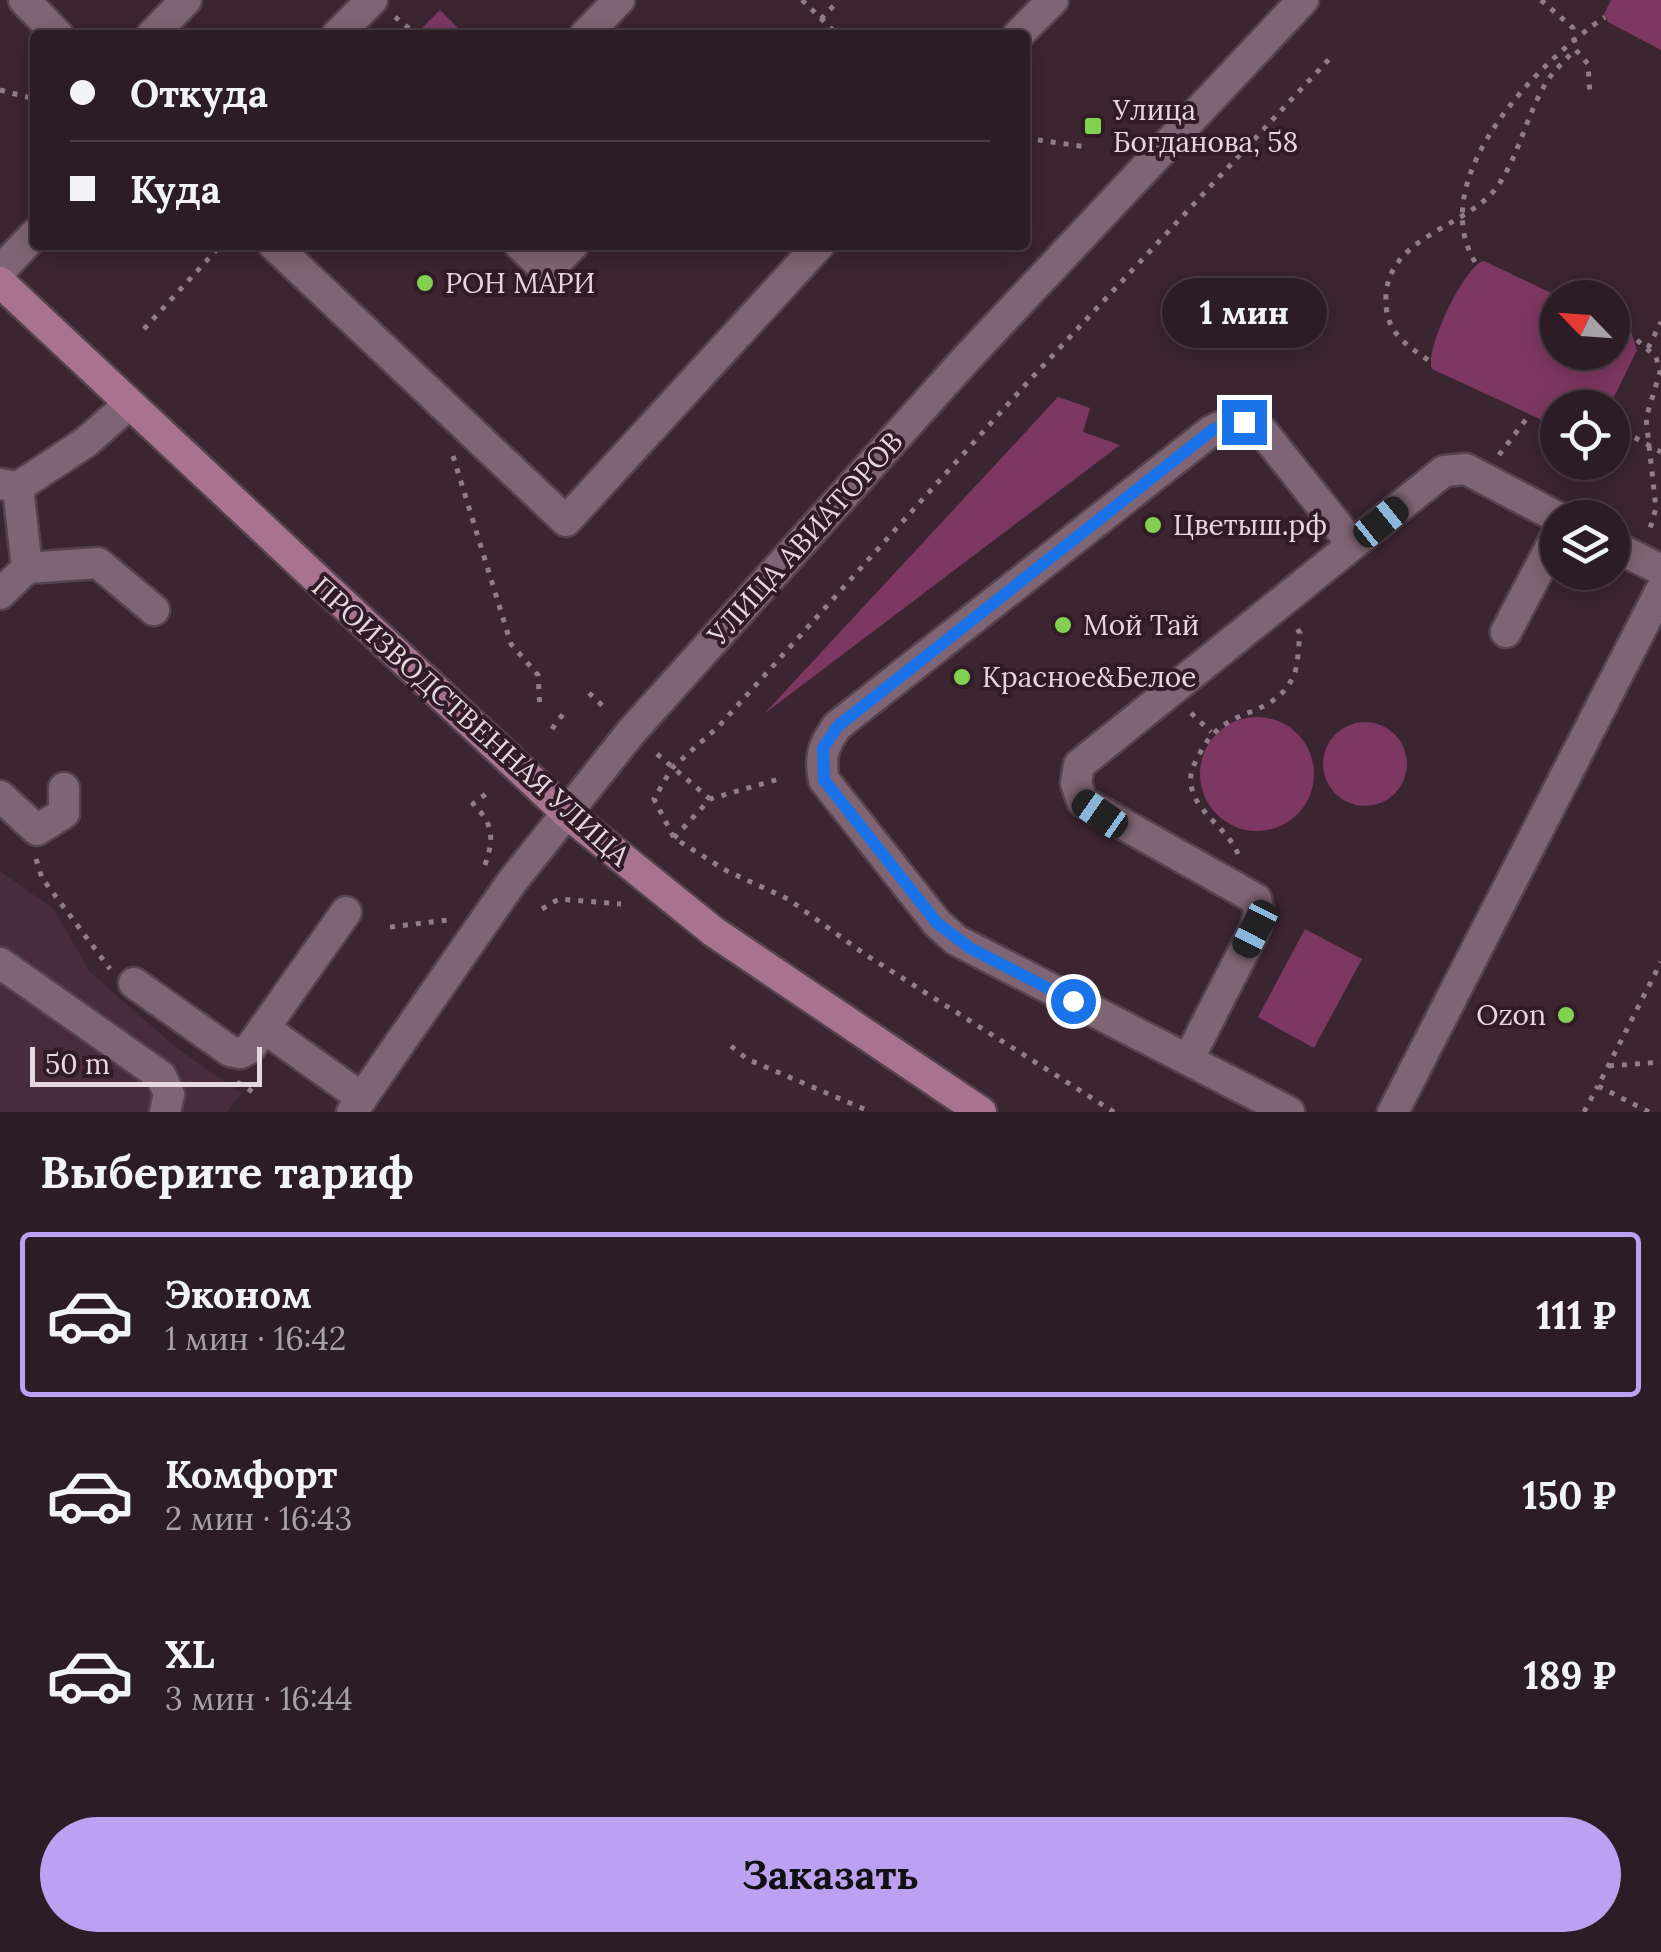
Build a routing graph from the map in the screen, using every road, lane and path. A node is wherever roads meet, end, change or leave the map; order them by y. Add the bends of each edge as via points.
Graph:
1 (24, 0) edge
2 (186, 0) edge
3 (619, 0) edge
4 (802, 0) edge
5 (840, 0) edge
6 (1054, 0) edge
7 (1302, 0) edge
8 (1540, 0) edge
9 (382, 7) edge
10 (1604, 16) dead end
11 (822, 19) junction
12 (53, 30) edge
13 (157, 30) edge
14 (346, 30) edge
15 (411, 30) edge
16 (590, 30) edge
17 (833, 30) edge
18 (1023, 30) edge
19 (1573, 38) junction
20 (1576, 48) junction
21 (1332, 56) dead end
22 (0, 90) edge
23 (1590, 96) dead end
24 (30, 98) edge
25 (1030, 139) edge
26 (1087, 147) dead end
27 (1460, 214) junction
28 (30, 239) edge
29 (216, 250) edge
30 (279, 250) edge
31 (525, 250) edge
32 (568, 250) edge
33 (814, 250) edge
34 (1474, 262) dead end
35 (0, 271) edge
36 (0, 282) edge
37 (1661, 322) edge
38 (144, 329) dead end
39 (1637, 340) dead end
40 (1648, 348) junction
41 (1428, 360) dead end
42 (127, 406) junction
43 (1530, 414) dead end
44 (1630, 435) edge
45 (450, 444) dead end
46 (1646, 445) junction
47 (1661, 452) edge
48 (1484, 478) junction
49 (9, 486) edge
50 (1540, 508) edge
51 (1352, 544) junction
52 (1637, 557) edge
53 (1540, 567) edge
54 (27, 568) junction
55 (1661, 590) edge
56 (0, 594) edge
57 (1279, 603) junction
58 (154, 610) dead end
59 (1506, 632) dead end
60 (589, 693) dead end
61 (606, 709) dead end
62 (540, 710) dead end
63 (566, 710) dead end
64 (552, 729) dead end
65 (658, 754) dead end
66 (672, 768) junction
67 (779, 779) dead end
68 (64, 788) dead end
69 (491, 790) dead end
70 (0, 796) edge
71 (710, 799) junction
72 (569, 815) junction
73 (674, 838) junction
74 (475, 880) dead end
75 (1239, 885) junction
76 (620, 904) dead end
77 (456, 908) dead end
78 (542, 909) dead end
79 (346, 912) dead end
80 (390, 927) dead end
81 (1661, 962) edge
82 (0, 963) edge
83 (134, 982) dead end
84 (264, 1028) junction
85 (732, 1046) dead end
86 (1188, 1060) junction
87 (1661, 1062) edge
88 (1607, 1066) junction
89 (1598, 1086) junction
90 (357, 1105) edge
91 (165, 1112) edge
92 (871, 1112) edge
93 (981, 1112) edge
94 (1114, 1112) edge
95 (1289, 1112) edge
96 (1393, 1112) edge
97 (1584, 1112) edge
98 (1648, 1112) edge

1 - 12 street
2 - 13 street
3 - 16 street
4 - 11 path
5 - 11 path
6 - 18 street
7 - 72 street, УЛИЦА АВИАТОРОВ via 966,358 632,731
8 - 19 path via 1574,28
9 - 14 street
9 - 15 path
10 - 19 path
11 - 17 path
19 - 20 path
19 - 27 path via 1499,122 1464,187
20 - 23 path via 1588,64
20 - 27 path via 1546,81 1504,176 1490,196
21 - 66 path via 1026,383 719,726
22 - 24 path
25 - 26 path
27 - 34 path via 1462,242
27 - 41 path via 1399,261 1387,286 1389,326
28 - 35 street
29 - 38 path
30 - 33 street via 566,521
31 - 32 street via 547,271
36 - 42 main road, ПРОИЗВОДСТВЕННАЯ УЛИЦА
37 - 40 path
39 - 40 path
40 - 46 path via 1660,372 1646,418
42 - 49 street via 86,442
42 - 72 main road, ПРОИЗВОДСТВЕННАЯ УЛИЦА
43 - 48 path
44 - 46 path
45 - 62 path via 511,644 538,675
46 - 47 path
46 - 52 path via 1656,508
48 - 50 street
48 - 51 street via 1459,468 1444,472
49 - 54 street
51 - 57 street
51 - 86 street via 1263,432 1229,422 838,726 823,748 824,780 947,932
53 - 59 street
54 - 56 street
54 - 58 street via 98,563
55 - 96 street
57 - 75 path via 1300,633 1293,679 1256,712 1210,732 1192,768 1196,801 1232,838 1242,863
57 - 75 street via 1094,749 1079,766 1076,783 1082,801 1100,814
60 - 61 path
63 - 64 path
65 - 66 path
66 - 71 path
66 - 73 path via 654,799
67 - 71 path
68 - 70 street via 64,813 38,830
69 - 74 path via 473,804 492,832
71 - 73 path
72 - 90 street, УЛИЦА АВИАТОРОВ via 511,883
72 - 93 main road, ПРОИЗВОДСТВЕННАЯ УЛИЦА via 714,932
73 - 94 path via 788,899
75 - 86 street via 1256,899 1255,929
76 - 78 path via 558,899
77 - 80 path via 447,922
79 - 84 street
81 - 88 path
82 - 91 street via 161,1076 169,1094
83 - 84 street via 235,1053 250,1048
84 - 90 street
85 - 92 path via 747,1059
86 - 95 street
87 - 88 path
88 - 89 path
89 - 97 path
89 - 98 path

